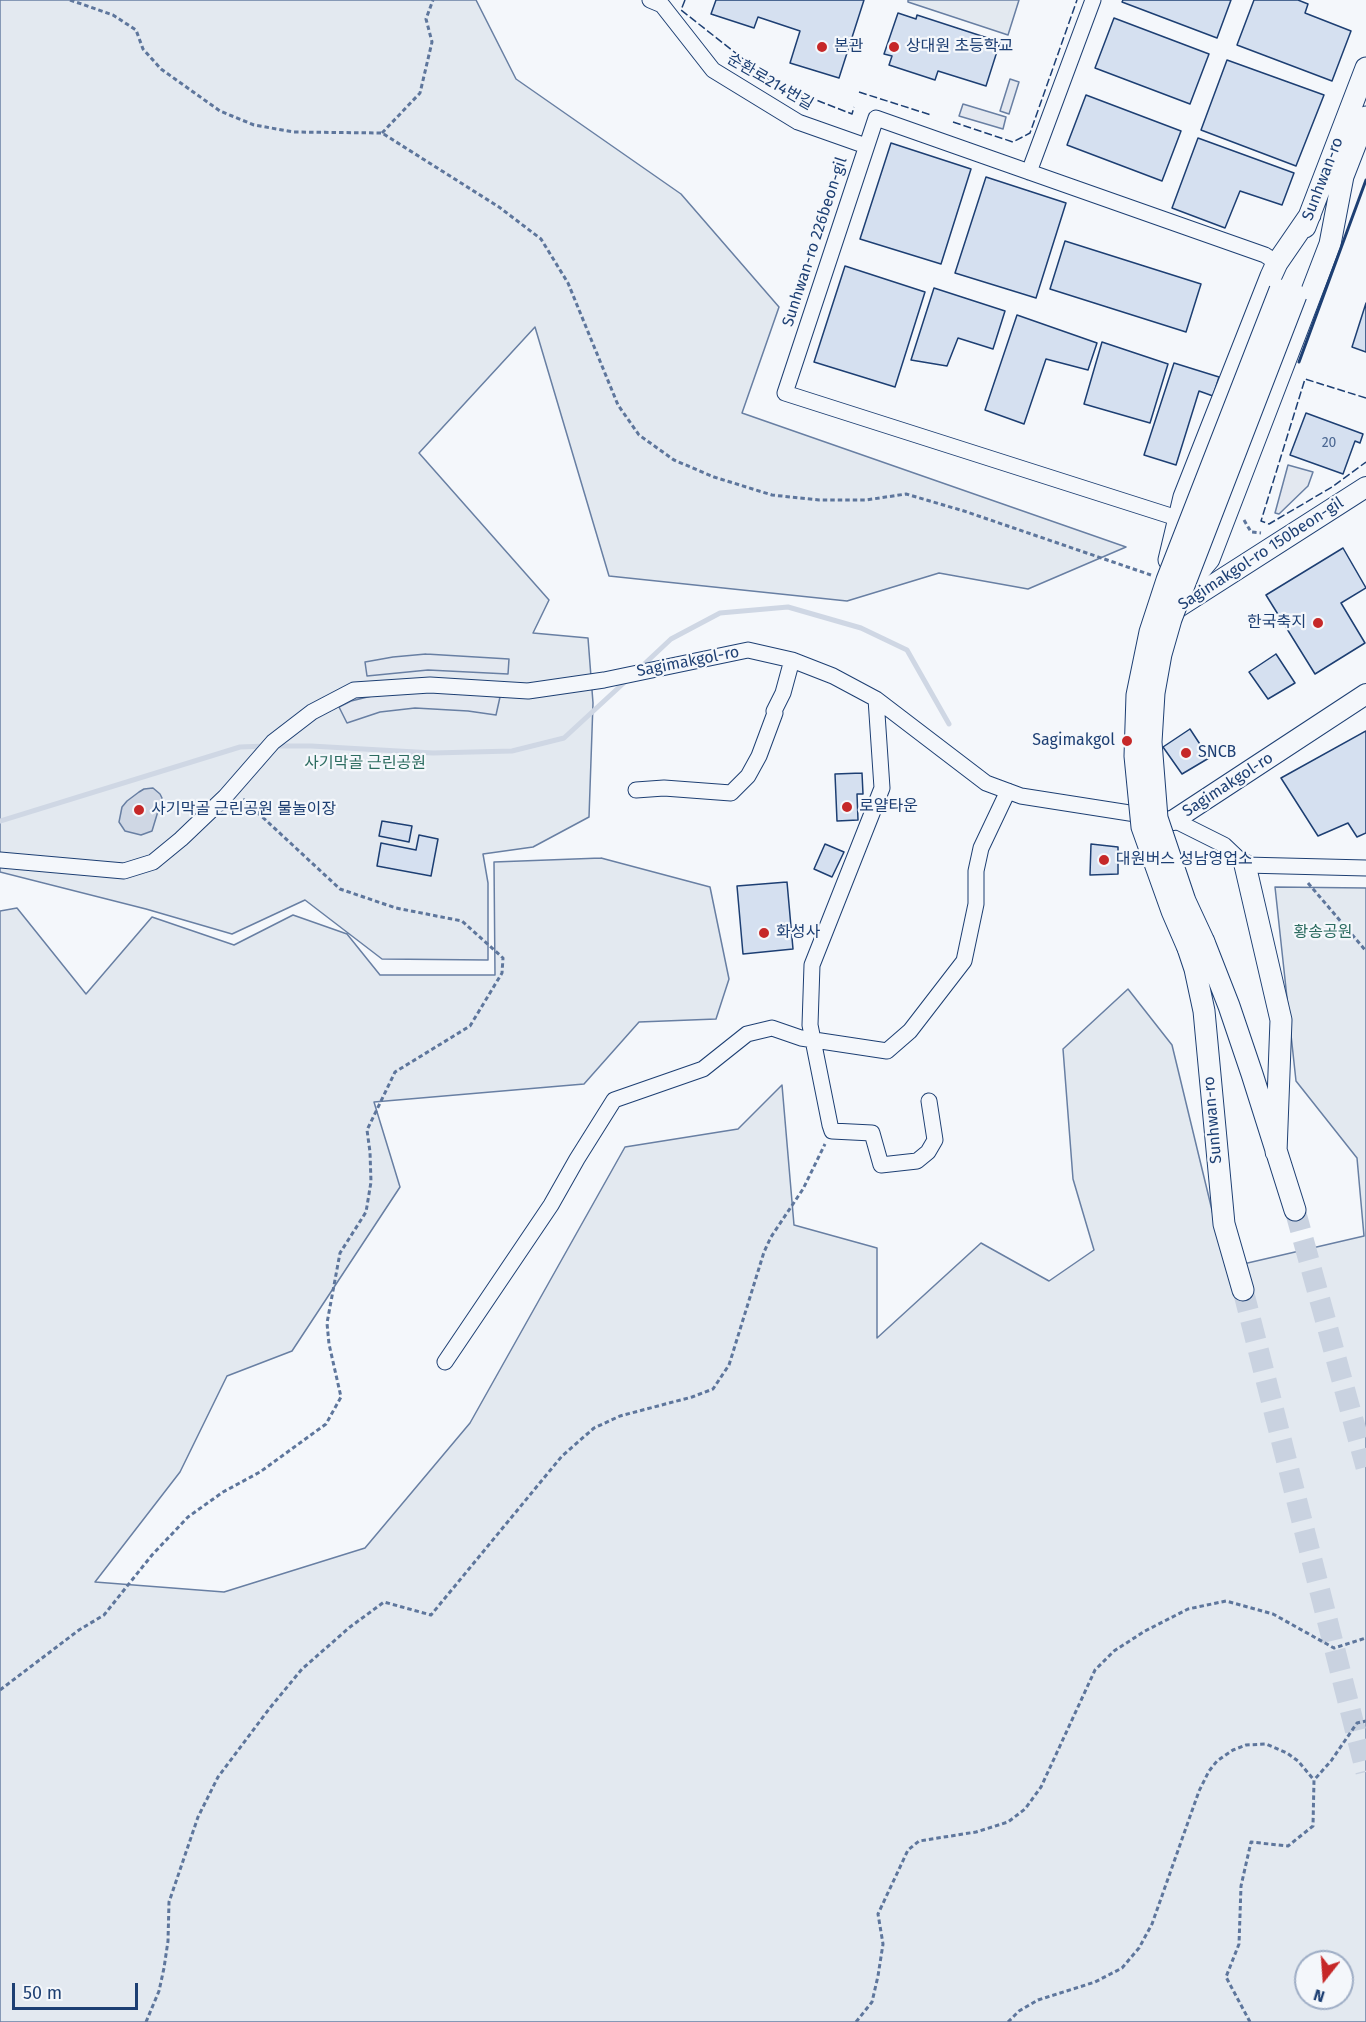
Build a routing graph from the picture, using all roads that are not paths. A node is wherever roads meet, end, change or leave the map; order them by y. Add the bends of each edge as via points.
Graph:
1 (650, 0) edge
2 (1094, 0) edge
3 (1366, 68) edge
4 (1366, 117) edge
5 (866, 146) junction
6 (1029, 172) junction
7 (1343, 176) junction
8 (1310, 215) junction
9 (1277, 263) junction
10 (1288, 293) junction
11 (1366, 487) edge
12 (1177, 518) junction
13 (1156, 621) junction
14 (792, 660) junction
15 (1366, 694) edge
16 (876, 699) junction
17 (636, 790) dead end
18 (1008, 791) junction
19 (1144, 816) junction
20 (1174, 820) junction
21 (0, 860) edge
22 (1245, 865) junction
23 (1366, 868) edge
24 (1196, 945) junction
25 (807, 1039) junction
26 (929, 1101) dead end
27 (1276, 1152) junction
28 (1295, 1210) tunnel mouth
29 (1243, 1290) tunnel mouth
30 (445, 1362) dead end

1 - 5 street, 순환로214번길 via 662,5 713,70 798,122
2 - 6 street
3 - 8 main road, Sunhwan-ro
4 - 7 main road, Sunhwan-ro
5 - 6 street, Sunhwan-ro 226beon-gil via 876,118
5 - 12 street, Sunhwan-ro 226beon-gil via 785,393
6 - 9 street, Sunhwan-ro 226beon-gil via 1265,255
7 - 10 main road, Sunhwan-ro
7 - 13 main road via 1330,244 1209,559
8 - 9 main road
8 - 10 main road, Sunhwan-ro
9 - 12 main road
10 - 24 main road, bridge via 1167,580 1150,632 1137,695 1135,756 1142,827 1172,911
11 - 13 street, Sagimakgol-ro 150beon-gil
12 - 13 main road
13 - 19 street via 1139,705
14 - 16 street, Sagimakgol-ro
14 - 17 street via 759,756 748,776 731,793
14 - 21 street, Sagimakgol-ro via 748,650 604,680 528,691 430,685 354,690 312,712 273,742 232,789 153,862 124,871
15 - 20 street, Sagimakgol-ro
16 - 18 street, Sagimakgol-ro via 986,783
16 - 25 street via 882,788 812,965
18 - 19 street, Sagimakgol-ro
18 - 25 street via 981,848 976,904 964,961 910,1031 887,1051
19 - 20 street, Sagimakgol-ro
20 - 22 street via 1224,845
22 - 23 street
22 - 27 main road via 1281,1020
24 - 27 main road via 1228,1006
24 - 29 main road, Sunhwan-ro via 1224,1224
25 - 26 street via 832,1131 872,1133 881,1165 917,1161 928,1152 935,1140
25 - 30 street via 772,1028 747,1034 703,1069 614,1100 551,1205
27 - 28 main road

